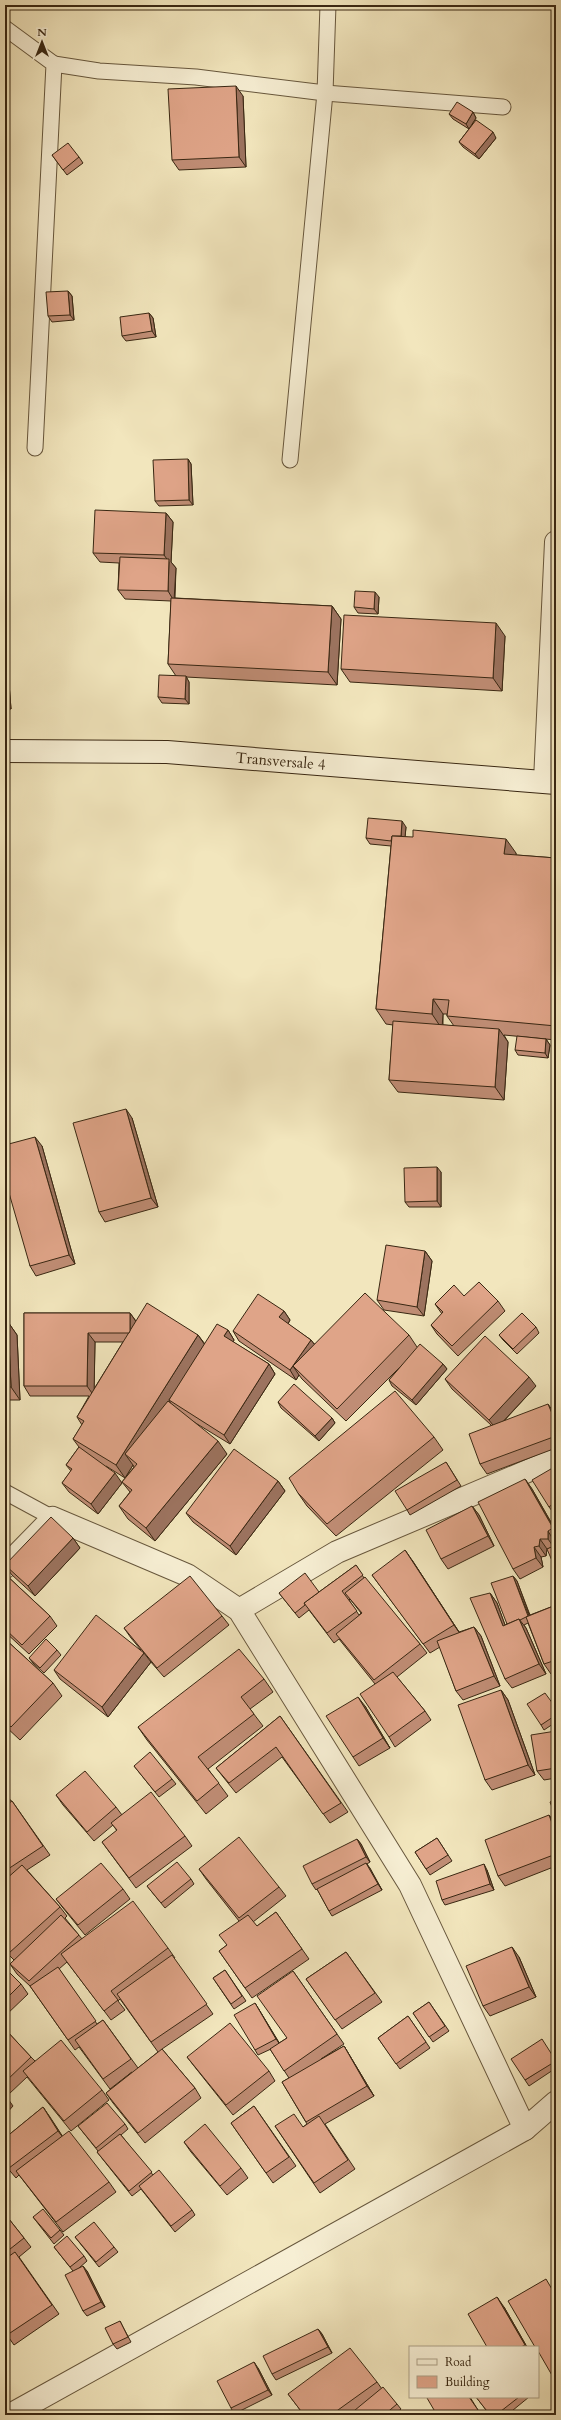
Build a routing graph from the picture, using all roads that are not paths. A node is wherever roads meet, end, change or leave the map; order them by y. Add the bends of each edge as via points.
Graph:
1 (328, 5) edge
2 (5, 28) edge
3 (54, 64) junction
4 (325, 93) junction
5 (503, 108) dead end
6 (34, 448) dead end
7 (290, 460) dead end
8 (556, 542) edge
9 (5, 752) edge
10 (551, 782) edge
11 (556, 1459) edge
12 (5, 1492) edge
13 (53, 1518) junction
14 (5, 1567) edge
15 (239, 1610) junction
16 (556, 2102) edge
17 (525, 2129) junction
18 (10, 2415) edge

1 - 4 lane
2 - 3 lane
3 - 4 lane via 99,71 196,77
3 - 6 lane
4 - 5 lane
4 - 7 lane
8 - 10 street
9 - 10 street, Transversale 4 via 167,752
11 - 15 street via 337,1552
12 - 13 lane
13 - 14 street
13 - 15 street via 187,1575
15 - 17 street via 410,1885
16 - 17 street
17 - 18 street

